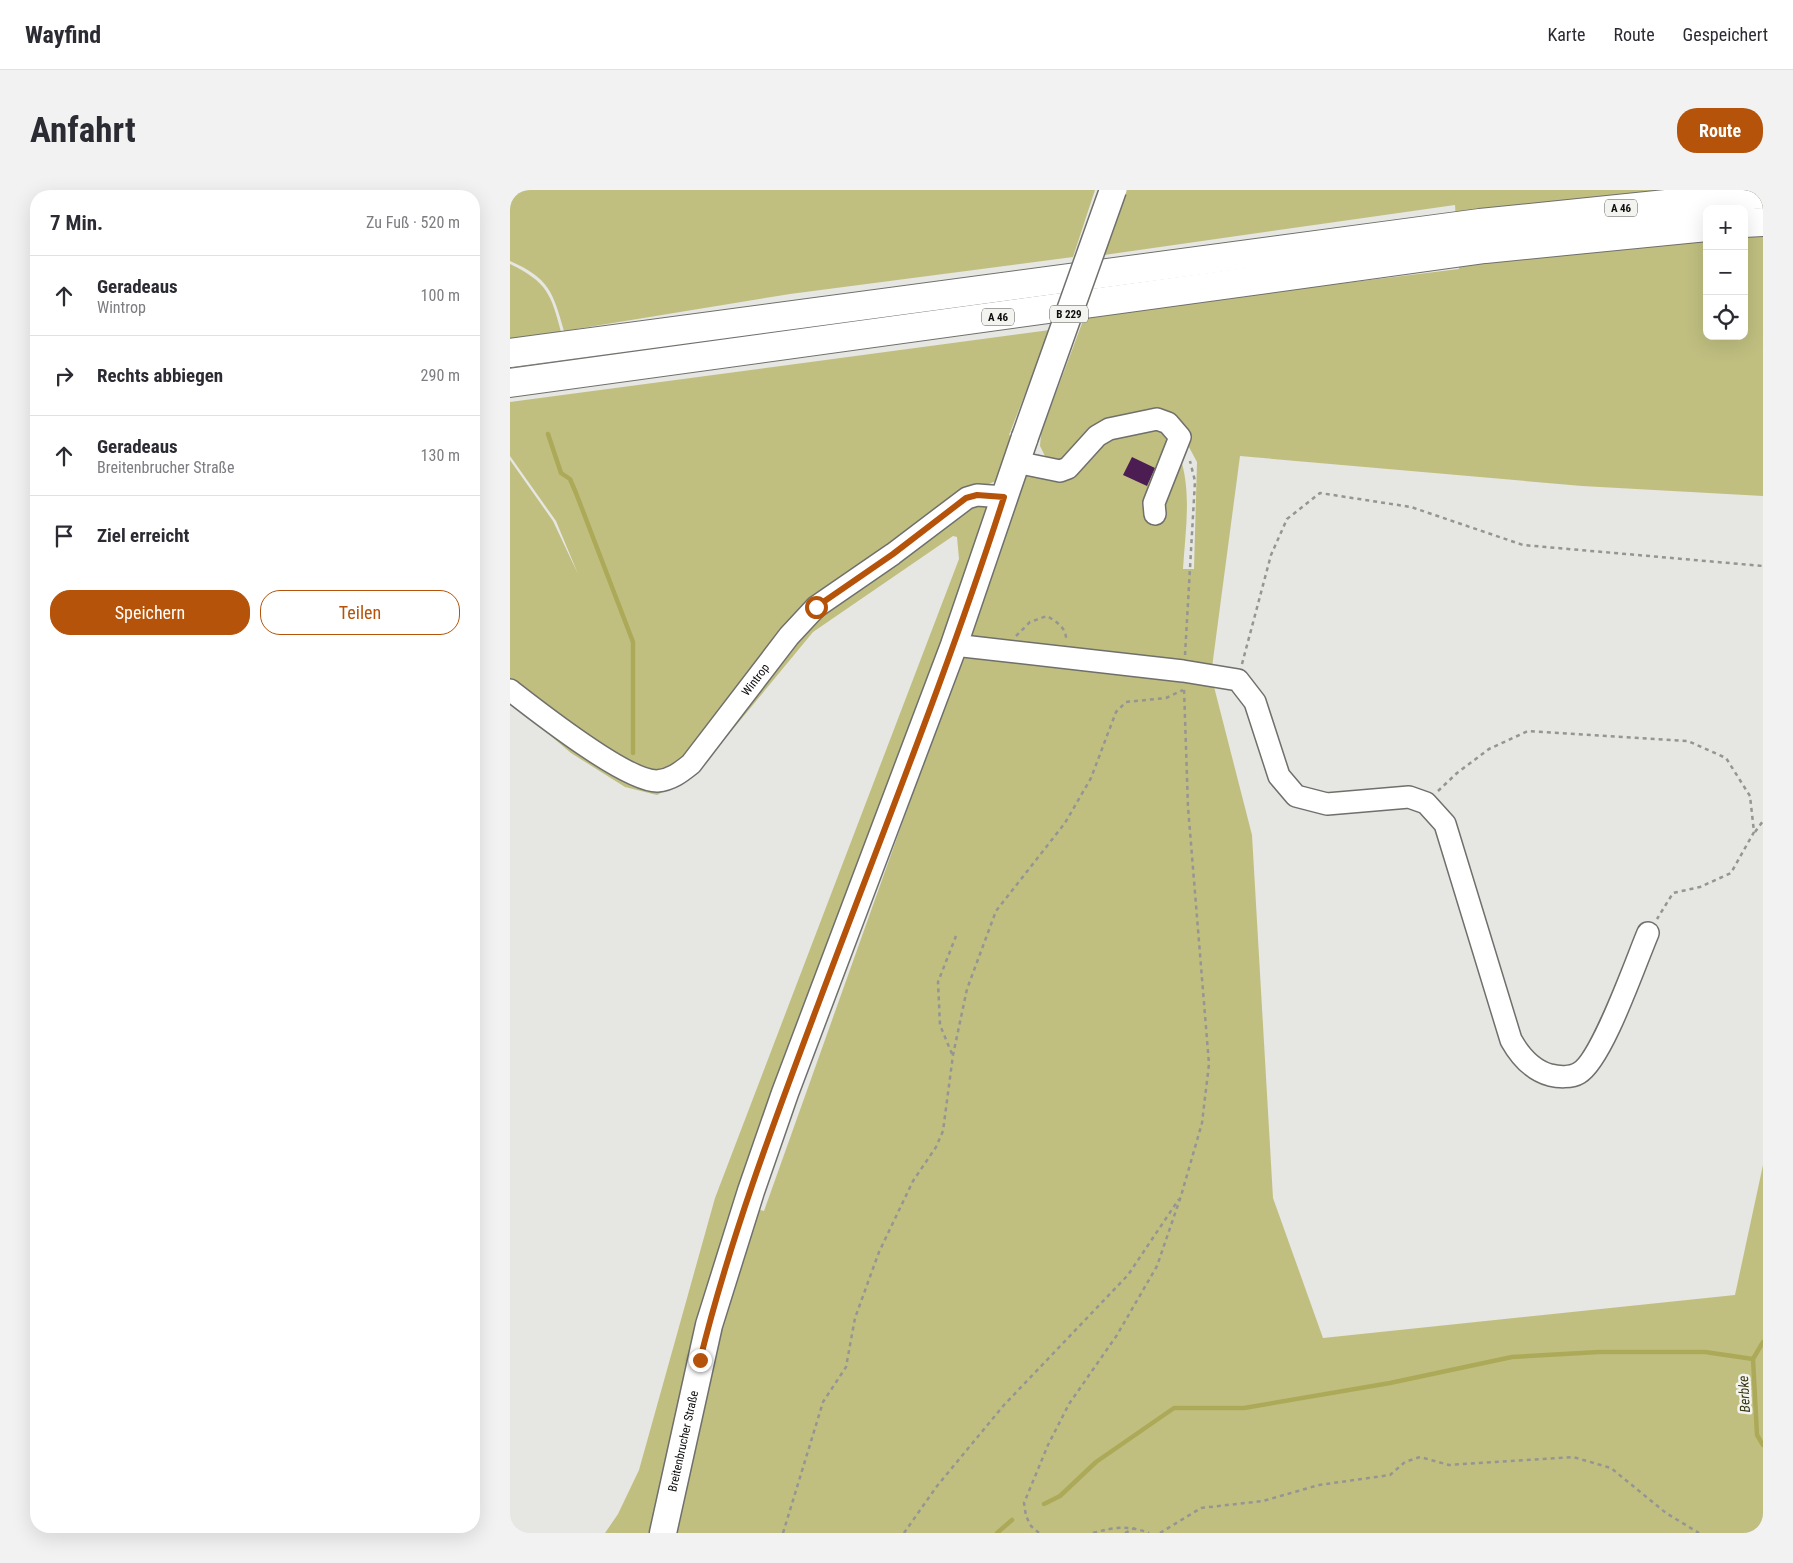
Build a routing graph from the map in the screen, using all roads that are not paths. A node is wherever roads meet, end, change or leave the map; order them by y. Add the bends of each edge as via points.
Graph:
1 (1113, 190) edge
2 (1763, 194) edge
3 (1763, 222) edge
4 (1748, 223) edge
5 (1703, 227) edge
6 (510, 353) edge
7 (510, 383) edge
8 (1016, 462) junction
9 (1004, 497) junction
10 (1155, 514) dead end
11 (954, 645) junction
12 (510, 690) edge
13 (1648, 932) road end
14 (663, 1533) edge

1 - 8 main road, B 229, bridge
2 - 6 highway, A 46 via 1480,223
3 - 4 highway
5 - 7 highway, A 46 via 1485,249
8 - 9 main road, B 229
8 - 10 street via 1060,471 1075,462 1103,431 1148,420 1168,423 1180,437 1154,503
9 - 11 main road, B 229
9 - 12 street, Wintrop via 977,495 966,498 816,607 789,636 691,764 666,779 655,781 622,768
11 - 13 street via 1238,680 1255,702 1279,776 1296,796 1327,804 1409,797 1426,803 1445,824 1511,1040 1537,1071 1559,1078 1579,1073 1596,1055
11 - 14 main road, Breitenbrucher Straße / B 229 via 785,1093 709,1325

